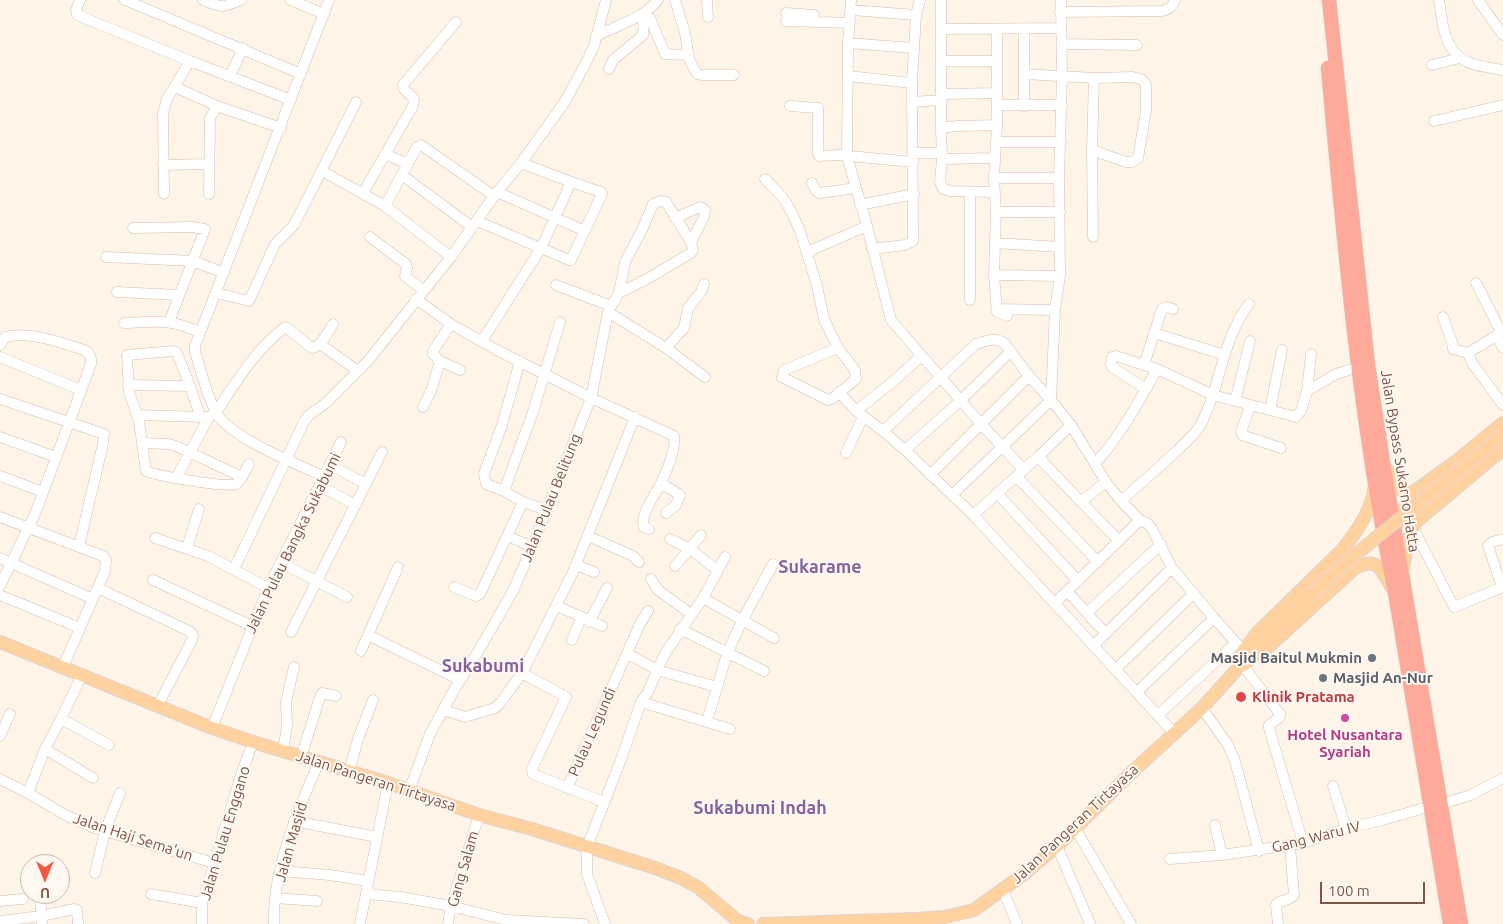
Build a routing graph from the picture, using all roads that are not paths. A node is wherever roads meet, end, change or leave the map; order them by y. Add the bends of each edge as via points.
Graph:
1 (80, 0) edge
2 (125, 0) edge
3 (203, 0) edge
4 (241, 0) edge
5 (290, 0) edge
6 (329, 0) edge
7 (606, 0) edge
8 (675, 0) edge
9 (707, 0) edge
10 (920, 0) edge
11 (941, 0) edge
12 (1061, 0) edge
13 (1175, 0) edge
14 (1320, 0) edge
15 (1329, 0) edge
16 (1439, 0) edge
17 (1478, 0) edge
18 (657, 1) edge
19 (851, 5) edge
20 (1060, 12) junction
21 (324, 14) junction
22 (916, 15) junction
23 (644, 17) junction
24 (708, 17) dead end
25 (786, 17) dead end
26 (456, 22) dead end
27 (850, 23) junction
28 (1061, 28) junction
29 (941, 29) junction
30 (997, 29) junction
31 (654, 30) junction
32 (1024, 30) junction
33 (642, 35) junction
34 (1503, 35) edge
35 (596, 36) junction
36 (848, 43) junction
37 (1062, 44) junction
38 (1136, 45) dead end
39 (242, 48) junction
40 (913, 48) junction
41 (689, 54) junction
42 (1460, 58) junction
43 (190, 61) junction
44 (941, 61) junction
45 (998, 62) junction
46 (1432, 65) dead end
47 (609, 69) dead end
48 (1503, 70) edge
49 (301, 74) junction
50 (1024, 74) junction
51 (734, 75) dead end
52 (230, 76) junction
53 (848, 76) junction
54 (1062, 76) junction
55 (1094, 78) junction
56 (912, 83) junction
57 (175, 87) junction
58 (997, 93) junction
59 (941, 97) junction
60 (291, 100) junction
61 (356, 102) dead end
62 (912, 102) junction
63 (997, 105) junction
64 (1062, 105) junction
65 (1503, 105) edge
66 (217, 106) junction
67 (790, 106) dead end
68 (1024, 106) junction
69 (1434, 121) dead end
70 (997, 125) junction
71 (280, 128) junction
72 (941, 128) junction
73 (996, 142) junction
74 (1061, 142) junction
75 (1092, 150) junction
76 (385, 154) junction
77 (847, 156) junction
78 (942, 156) junction
79 (913, 158) junction
80 (995, 158) junction
81 (521, 163) junction
82 (1342, 163) junction
83 (209, 164) junction
84 (408, 164) junction
85 (164, 165) junction
86 (322, 172) junction
87 (402, 175) junction
88 (994, 178) junction
89 (1059, 178) junction
90 (765, 179) dead end
91 (571, 182) junction
92 (812, 183) dead end
93 (1344, 183) junction
94 (856, 188) junction
95 (970, 192) junction
96 (994, 192) junction
97 (363, 193) junction
98 (164, 194) dead end
99 (208, 194) dead end
100 (496, 194) junction
101 (914, 194) junction
102 (860, 205) junction
103 (385, 206) junction
104 (996, 212) junction
105 (1060, 212) junction
106 (556, 218) junction
107 (675, 218) junction
108 (474, 224) junction
109 (867, 226) junction
110 (133, 228) dead end
111 (585, 231) junction
112 (370, 237) dead end
113 (1093, 237) dead end
114 (690, 242) junction
115 (995, 243) junction
116 (1060, 247) junction
117 (542, 248) junction
118 (872, 249) junction
119 (806, 252) junction
120 (106, 257) dead end
121 (451, 257) junction
122 (192, 260) junction
123 (224, 273) junction
124 (994, 274) junction
125 (1060, 276) junction
126 (1476, 283) dead end
127 (704, 284) dead end
128 (556, 285) dead end
129 (424, 290) junction
130 (117, 292) dead end
131 (216, 293) junction
132 (619, 293) junction
133 (179, 295) junction
134 (416, 299) junction
135 (970, 300) dead end
136 (1249, 304) dead end
137 (610, 309) junction
138 (996, 309) junction
139 (1173, 309) dead end
140 (1055, 310) junction
141 (1007, 316) dead end
142 (1443, 317) dead end
143 (169, 322) junction
144 (560, 322) dead end
145 (124, 323) dead end
146 (333, 324) dead end
147 (451, 324) junction
148 (200, 333) junction
149 (1154, 333) junction
150 (1496, 336) junction
151 (2, 341) edge
152 (482, 341) junction
153 (1250, 341) dead end
154 (320, 344) junction
155 (666, 348) junction
156 (838, 348) junction
157 (1503, 348) edge
158 (1282, 350) dead end
159 (1011, 351) junction
160 (1468, 353) junction
161 (1311, 354) dead end
162 (1225, 355) junction
163 (921, 356) junction
164 (0, 357) edge
165 (440, 361) junction
166 (520, 361) junction
167 (1144, 365) junction
168 (1358, 367) junction
169 (1157, 369) junction
170 (460, 370) dead end
171 (358, 371) junction
172 (544, 373) junction
173 (1029, 376) junction
174 (705, 377) dead end
175 (940, 378) junction
176 (128, 386) junction
177 (190, 386) junction
178 (1146, 389) junction
179 (81, 390) junction
180 (1307, 391) junction
181 (839, 392) junction
182 (1213, 395) junction
183 (591, 398) junction
184 (0, 399) edge
185 (1051, 400) junction
186 (960, 401) junction
187 (1235, 401) junction
188 (1503, 405) edge
189 (1250, 406) junction
190 (423, 407) dead end
191 (1270, 410) junction
192 (860, 414) junction
193 (137, 415) junction
194 (208, 415) junction
195 (635, 416) junction
196 (68, 422) junction
197 (1503, 422) edge
198 (980, 424) junction
199 (1071, 425) junction
200 (883, 431) junction
201 (1503, 435) edge
202 (0, 437) edge
203 (341, 442) dead end
204 (143, 443) junction
205 (1002, 447) junction
206 (1280, 448) dead end
207 (1503, 449) edge
208 (905, 450) junction
209 (190, 452) junction
210 (382, 452) dead end
211 (846, 453) dead end
212 (56, 457) junction
213 (1038, 457) junction
214 (286, 459) junction
215 (1382, 462) junction
216 (249, 464) dead end
217 (1095, 464) junction
218 (330, 465) junction
219 (1019, 473) junction
220 (930, 475) junction
221 (0, 476) edge
222 (242, 477) junction
223 (176, 478) junction
224 (1375, 479) junction
225 (323, 481) junction
226 (1106, 482) junction
227 (661, 483) junction
228 (366, 484) junction
229 (504, 491) junction
230 (43, 492) junction
231 (997, 493) junction
232 (1414, 493) junction
233 (952, 495) junction
234 (1082, 501) junction
235 (1121, 501) junction
236 (523, 502) junction
237 (356, 505) junction
238 (199, 509) dead end
239 (546, 510) junction
240 (666, 513) dead end
241 (973, 516) junction
242 (0, 517) edge
243 (1140, 520) junction
244 (1414, 525) junction
245 (27, 528) junction
246 (649, 529) dead end
247 (701, 535) dead end
248 (508, 536) junction
249 (588, 536) junction
250 (155, 538) dead end
251 (1503, 539) edge
252 (670, 540) dead end
253 (1119, 541) junction
254 (1161, 544) junction
255 (79, 546) junction
256 (532, 547) junction
257 (187, 548) junction
258 (690, 549) junction
259 (1342, 550) junction
260 (725, 557) dead end
261 (0, 558) edge
262 (11, 562) junction
263 (282, 562) junction
264 (639, 562) dead end
265 (1098, 562) junction
266 (773, 564) dead end
267 (576, 565) junction
268 (674, 566) dead end
269 (398, 568) dead end
270 (1172, 568) junction
271 (1355, 568) junction
272 (234, 569) junction
273 (717, 570) junction
274 (594, 572) dead end
275 (1402, 573) junction
276 (651, 579) dead end
277 (153, 580) dead end
278 (317, 581) junction
279 (1078, 581) junction
280 (0, 586) edge
281 (1502, 587) edge
282 (98, 588) junction
283 (268, 588) junction
284 (454, 588) dead end
285 (607, 588) dead end
286 (1067, 591) junction
287 (1394, 592) junction
288 (1194, 593) junction
289 (0, 595) edge
290 (347, 598) dead end
291 (703, 598) junction
292 (92, 599) junction
293 (1055, 603) junction
294 (557, 606) junction
295 (648, 611) dead end
296 (691, 614) junction
297 (1088, 614) junction
298 (1214, 618) junction
299 (585, 620) junction
300 (742, 621) junction
301 (252, 626) junction
302 (602, 626) dead end
303 (80, 628) junction
304 (680, 629) junction
305 (291, 632) dead end
306 (1106, 633) junction
307 (368, 635) junction
308 (774, 638) dead end
309 (572, 640) dead end
310 (0, 642) edge
311 (1094, 645) junction
312 (361, 651) dead end
313 (627, 653) junction
314 (727, 654) junction
315 (1241, 660) junction
316 (63, 667) junction
317 (294, 667) dead end
318 (657, 670) junction
319 (1116, 670) junction
320 (764, 671) dead end
321 (522, 673) junction
322 (82, 675) junction
323 (460, 680) junction
324 (717, 687) junction
325 (1137, 692) junction
326 (336, 696) dead end
327 (373, 700) dead end
328 (641, 702) junction
329 (158, 706) junction
330 (1202, 708) junction
331 (444, 710) junction
332 (10, 714) dead end
333 (1158, 715) junction
334 (62, 719) junction
335 (707, 721) junction
336 (212, 728) junction
337 (730, 729) dead end
338 (1174, 733) junction
339 (0, 736) edge
340 (253, 742) junction
341 (109, 745) dead end
342 (45, 749) junction
343 (283, 752) junction
344 (301, 757) junction
345 (319, 762) junction
346 (349, 772) junction
347 (94, 778) dead end
348 (1503, 778) edge
349 (0, 779) edge
350 (388, 783) junction
351 (1333, 786) dead end
352 (567, 788) junction
353 (409, 791) junction
354 (28, 793) junction
355 (120, 793) dead end
356 (604, 802) junction
357 (1436, 805) junction
358 (479, 815) junction
359 (294, 822) junction
360 (1215, 825) dead end
361 (1075, 828) junction
362 (1346, 829) junction
363 (105, 831) junction
364 (377, 837) junction
365 (1303, 843) junction
366 (1057, 846) junction
367 (1290, 846) junction
368 (587, 847) junction
369 (1259, 851) junction
370 (1222, 855) junction
371 (1170, 859) dead end
372 (214, 863) junction
373 (281, 871) junction
374 (95, 873) dead end
375 (368, 881) junction
376 (1003, 890) junction
377 (151, 894) dead end
378 (366, 894) junction
379 (275, 898) junction
380 (20, 899) edge
381 (0, 901) edge
382 (317, 901) dead end
383 (202, 903) junction
384 (41, 904) edge
385 (451, 906) junction
386 (955, 919) edge
387 (42, 920) edge
388 (0, 921) edge
389 (518, 922) edge
390 (565, 923) edge
391 (740, 923) edge
392 (78, 924) edge
393 (202, 924) edge
394 (274, 924) edge
395 (360, 924) edge
396 (448, 924) edge
397 (584, 924) edge
398 (605, 924) edge
399 (763, 924) edge
400 (1017, 924) edge
401 (1090, 924) edge
402 (1131, 924) edge
403 (1278, 924) edge
404 (1450, 924) edge
405 (1461, 924) edge

1 - 43 street via 77,15
2 - 39 street
3 - 4 street via 219,7
5 - 21 street
6 - 21 street
7 - 35 street
8 - 41 street
9 - 24 street
10 - 22 street
11 - 29 street
12 - 20 street
13 - 20 street via 1172,6 1162,11
14 - 82 highway, Jalan Bypass Sukarno Hatta
15 - 82 highway, Jalan Bypass Sukarno Hatta
16 - 42 street via 1446,38
17 - 34 street
18 - 23 street
19 - 22 street
19 - 27 street
20 - 28 street
21 - 49 street
22 - 40 street
23 - 31 street
23 - 33 street
23 - 35 street
25 - 27 street via 823,16 828,21
26 - 76 street via 403,85 414,102
27 - 36 street
28 - 32 street
28 - 37 street
29 - 30 street
29 - 44 street
30 - 32 street
30 - 45 street
31 - 33 street
31 - 41 street via 664,54
32 - 50 street
33 - 47 street via 613,60
35 - 81 street via 588,62 564,103
36 - 40 street
36 - 53 street
37 - 38 street
37 - 54 street
39 - 49 street
39 - 52 street
40 - 56 street
41 - 51 street via 698,75
42 - 46 street
42 - 48 street
43 - 52 street
43 - 57 street
44 - 45 street
44 - 59 street
45 - 58 street
49 - 60 street
50 - 54 street
50 - 68 street
52 - 60 street
53 - 56 street
53 - 77 street
54 - 55 street
54 - 64 street
55 - 75 street
55 - 75 street via 1141,79 1146,84 1146,111 1138,158 1126,162
56 - 62 street
57 - 66 street
57 - 85 street via 163,114
58 - 59 street
58 - 63 street
59 - 62 street
59 - 72 street
60 - 71 street
61 - 86 street
62 - 79 street
63 - 68 street
63 - 70 street
64 - 68 street
64 - 74 street
65 - 69 street
66 - 71 street
66 - 83 street via 210,118
67 - 77 street via 818,108 818,155
70 - 72 street
70 - 73 street
71 - 123 street
72 - 78 street
73 - 74 street
73 - 80 street
74 - 89 street
75 - 113 street
76 - 84 street
76 - 97 street
77 - 79 street
77 - 94 street
78 - 79 street
78 - 80 street
78 - 95 street via 940,182 943,189
79 - 101 street
80 - 88 street
81 - 91 street
81 - 100 street
82 - 93 highway, Jalan Bypass Sukarno Hatta
83 - 85 street
83 - 99 street
84 - 87 street
84 - 100 street via 422,144
85 - 98 street
86 - 97 street
86 - 131 street via 294,225 275,244 248,302
87 - 103 street
87 - 108 street
88 - 89 street
88 - 96 street
89 - 105 street
90 - 119 street via 792,213
91 - 106 street
91 - 111 street via 601,193
92 - 94 street via 820,192
93 - 168 highway, Jalan Bypass Sukarno Hatta
93 - 215 highway, Jalan Bypass Sukarno Hatta
94 - 102 street
95 - 96 street
95 - 135 street
96 - 104 street
97 - 103 street
100 - 106 street
100 - 108 street
101 - 102 street
101 - 118 street via 913,241
102 - 109 street
103 - 121 street
104 - 105 street
104 - 115 street
105 - 116 street
106 - 111 street
106 - 117 street
107 - 114 street
107 - 114 street via 696,208 705,210
107 - 132 street, Jalan Pulau Belitung via 666,202 653,204 625,262
108 - 117 street
108 - 121 street
109 - 118 street
109 - 119 street
110 - 122 street via 204,228
111 - 117 street via 571,260
112 - 129 street via 406,264 405,276
114 - 132 street via 691,253
115 - 116 street
115 - 124 street
116 - 125 street
117 - 152 street
118 - 163 street via 891,320
119 - 156 street via 824,319
120 - 122 street
121 - 129 street
122 - 123 street
122 - 133 street
123 - 131 street
124 - 125 street
124 - 138 street
125 - 140 street
126 - 150 street via 1500,329
127 - 155 street via 688,308 684,328
128 - 137 street
129 - 134 street
130 - 133 street
131 - 148 street
132 - 137 street, Jalan Pulau Belitung
133 - 143 street
134 - 147 street
134 - 171 street
136 - 162 street via 1233,331
137 - 155 street
137 - 183 street, Jalan Pulau Belitung
138 - 140 street
138 - 141 street
139 - 149 street via 1162,309
140 - 185 street
142 - 160 street via 1453,349
143 - 145 street
143 - 148 street
144 - 172 street
146 - 154 street
147 - 152 street
147 - 165 street via 433,352
148 - 194 street via 195,352
149 - 162 street
149 - 167 street
150 - 157 street
150 - 160 street
151 - 179 street via 17,335 42,337 88,352 91,364
152 - 166 street
153 - 187 street
154 - 171 street
154 - 194 street via 312,348 287,328 282,329
155 - 174 street
156 - 181 street via 857,376
156 - 181 street via 784,370 782,376 824,400 832,399
158 - 191 street
159 - 173 street
159 - 175 street via 1000,340 976,344
159 - 186 street
160 - 188 street
161 - 180 street
162 - 182 street
163 - 175 street
163 - 192 street
164 - 179 street
165 - 170 street
165 - 190 street
166 - 172 street
166 - 229 street via 484,474 486,484
167 - 169 street
167 - 178 street via 1116,356 1111,364
168 - 180 street via 1336,374
168 - 224 highway, Jalan Bypass Sukarno Hatta
169 - 178 street
169 - 182 street
171 - 214 street via 309,415
172 - 183 street
172 - 229 street
173 - 185 street
173 - 198 street
175 - 186 street
175 - 200 street
176 - 177 street
176 - 177 street via 127,355 174,351
176 - 193 street
177 - 194 street
178 - 217 street
179 - 196 street
180 - 191 street via 1298,416
181 - 192 street
182 - 187 street
182 - 235 street via 1201,425 1192,436
183 - 195 street
183 - 239 street, Jalan Pulau Belitung
184 - 196 street
185 - 199 street
185 - 205 street
186 - 198 street
186 - 208 street
187 - 189 street
189 - 191 street
189 - 206 street via 1242,435
192 - 200 street
192 - 211 street
193 - 194 street
193 - 204 street
194 - 209 street
194 - 214 street via 220,417 235,432
195 - 227 street via 674,436
195 - 249 street
196 - 212 street
196 - 255 street via 104,436
197 - 232 main road
198 - 205 street
198 - 220 street
199 - 213 street
199 - 217 street
200 - 208 street
201 - 315 main road, Jalan Pangeran Tirtayasa, bridge via 1352,558
202 - 212 street
203 - 218 street, Jalan Pulau Bangka Sukabumi
204 - 209 street via 168,444
204 - 223 street via 146,471
205 - 219 street
205 - 233 street
207 - 244 main road
208 - 220 street
209 - 222 street
209 - 223 street
210 - 228 street
212 - 230 street
213 - 219 street
213 - 234 street
214 - 225 street
214 - 272 street
215 - 232 main road via 1403,492
215 - 275 highway, Jalan Bypass Sukarno Hatta
216 - 222 street
217 - 226 street
218 - 225 street, Jalan Pulau Bangka Sukabumi
218 - 228 street
219 - 231 street
219 - 265 street
220 - 233 street
221 - 230 street
222 - 223 street via 231,485
224 - 259 main road, Jalan Pangeran Tirtayasa via 1369,506
224 - 287 highway, Jalan Bypass Sukarno Hatta
225 - 237 street
225 - 263 street, Jalan Pulau Bangka Sukabumi
226 - 234 street
226 - 235 street
227 - 240 street via 680,495 676,505
227 - 246 street via 642,518 644,526
228 - 237 street
229 - 236 street
230 - 245 street
231 - 241 street
231 - 279 street
232 - 244 main road via 1401,514 1406,523
233 - 241 street
234 - 253 street
235 - 243 street
236 - 239 street
236 - 248 street
237 - 278 street
238 - 257 street
239 - 256 street, Jalan Pulau Belitung
241 - 293 street
242 - 245 street
243 - 253 street
243 - 254 street via 1152,529
244 - 275 main road
244 - 281 street via 1454,607
245 - 255 street
245 - 262 street
247 - 258 street
248 - 256 street
248 - 284 street via 480,594 476,596
249 - 264 street
249 - 267 street
250 - 257 street
251 - 281 street via 1488,546
252 - 258 street
253 - 265 street
254 - 270 street
254 - 297 street
255 - 282 street via 106,560
256 - 323 street, Jalan Pulau Belitung via 513,591
257 - 272 street
258 - 268 street
258 - 273 street
259 - 271 main road via 1356,544 1365,547 1366,556
259 - 315 main road, Jalan Pangeran Tirtayasa via 1258,632
260 - 273 street
261 - 262 street
262 - 280 street
262 - 292 street
263 - 278 street
263 - 283 street, Jalan Pulau Bangka Sukabumi
265 - 279 street
266 - 300 street
267 - 274 street
267 - 294 street
269 - 307 street
270 - 288 street
270 - 306 street
271 - 287 main road via 1366,563 1376,565 1384,571
271 - 315 main road, Jalan Pangeran Tirtayasa
272 - 283 street
273 - 291 street
275 - 357 highway, Jalan Bypass Sukarno Hatta
276 - 296 street via 660,593
277 - 301 street
278 - 290 street
278 - 305 street
279 - 286 street
282 - 292 street
282 - 329 street via 191,632 192,640
283 - 301 street, Jalan Pulau Bangka Sukabumi
285 - 299 street
286 - 293 street
286 - 297 street
287 - 357 highway, Jalan Bypass Sukarno Hatta
288 - 298 street
288 - 319 street
289 - 303 street
291 - 296 street
291 - 300 street
292 - 303 street
293 - 311 street
294 - 299 street
294 - 321 street
295 - 313 street, Pulau Legundi
296 - 304 street
297 - 306 street
298 - 315 street
298 - 325 street
299 - 302 street
299 - 309 street
300 - 308 street
300 - 314 street
301 - 336 street, Jalan Pulau Bangka Sukabumi
303 - 316 street
304 - 314 street
304 - 318 street
306 - 311 street
307 - 312 street
307 - 323 street
310 - 316 main road, Jalan Pangeran Tirtayasa
311 - 319 street
313 - 318 street
313 - 352 street, Pulau Legundi
314 - 320 street
314 - 324 street
315 - 330 main road, Jalan Pangeran Tirtayasa
315 - 333 street
315 - 365 street via 1280,714 1269,728
316 - 322 main road, Jalan Pangeran Tirtayasa
317 - 343 street via 286,702
318 - 324 street
318 - 328 street
319 - 325 street
321 - 331 street via 495,708 465,717
321 - 352 street via 566,697 532,772 534,776
322 - 329 main road, Jalan Pangeran Tirtayasa
322 - 334 street
323 - 331 street, Jalan Pulau Belitung
324 - 335 street
325 - 333 street
326 - 344 street via 326,693 320,697
327 - 346 street
328 - 335 street
328 - 356 street
329 - 336 main road, Jalan Pangeran Tirtayasa
330 - 338 main road, Jalan Pangeran Tirtayasa
330 - 369 street via 1228,745 1235,761
331 - 353 street, Jalan Pulau Belitung via 430,734
332 - 339 street
333 - 338 street
334 - 341 street
334 - 342 street
335 - 337 street
336 - 340 main road, Jalan Pangeran Tirtayasa
338 - 361 main road, Jalan Pangeran Tirtayasa
340 - 343 main road, Jalan Pangeran Tirtayasa
340 - 372 street, Jalan Pulau Enggano
342 - 347 street
342 - 354 street
343 - 344 main road, Jalan Pangeran Tirtayasa
344 - 345 main road, Jalan Pangeran Tirtayasa
345 - 346 main road, Jalan Pangeran Tirtayasa
345 - 359 street, Jalan Masjid
346 - 350 main road, Jalan Pangeran Tirtayasa
348 - 357 street, Gang Waru IV via 1471,794
349 - 354 street, Jalan Haji Sema'un
350 - 353 main road, Jalan Pangeran Tirtayasa
350 - 364 street
351 - 362 street
352 - 356 street, Pulau Legundi
353 - 358 main road, Jalan Pangeran Tirtayasa
354 - 363 street, Jalan Haji Sema'un via 67,816
355 - 363 street
356 - 368 street
357 - 362 street, Gang Waru IV
357 - 404 highway, Jalan Bypass Sukarno Hatta
357 - 405 highway, Jalan Bypass Sukarno Hatta
358 - 368 main road, Jalan Pangeran Tirtayasa
358 - 385 street, Gang Salam
359 - 364 street
359 - 373 street, Jalan Masjid
360 - 370 street
361 - 366 main road, Jalan Pangeran Tirtayasa
361 - 402 street
362 - 365 street, Gang Waru IV
363 - 372 street, Jalan Haji Sema'un
363 - 374 street
364 - 375 street
365 - 367 street, Gang Waru IV
366 - 376 main road, Jalan Pangeran Tirtayasa
366 - 401 street
367 - 369 street, Gang Waru IV
367 - 403 street via 1294,895 1277,903
368 - 391 main road, Jalan Pangeran Tirtayasa via 682,878
368 - 398 street via 587,874
369 - 370 street, Gang Waru IV
370 - 371 street, Gang Waru IV
372 - 383 street, Jalan Pulau Enggano
373 - 375 street
373 - 379 street, Jalan Masjid
375 - 378 street
376 - 386 main road, Jalan Pangeran Tirtayasa
376 - 400 street
377 - 383 street
378 - 385 street
378 - 395 street
379 - 382 street
379 - 394 street, Jalan Masjid
380 - 381 street
383 - 393 street, Jalan Pulau Enggano
384 - 387 street
385 - 389 street
385 - 396 street, Gang Salam
386 - 399 main road, Jalan Pangeran Tirtayasa
387 - 388 street
387 - 392 street via 76,909
389 - 390 street
390 - 397 street

